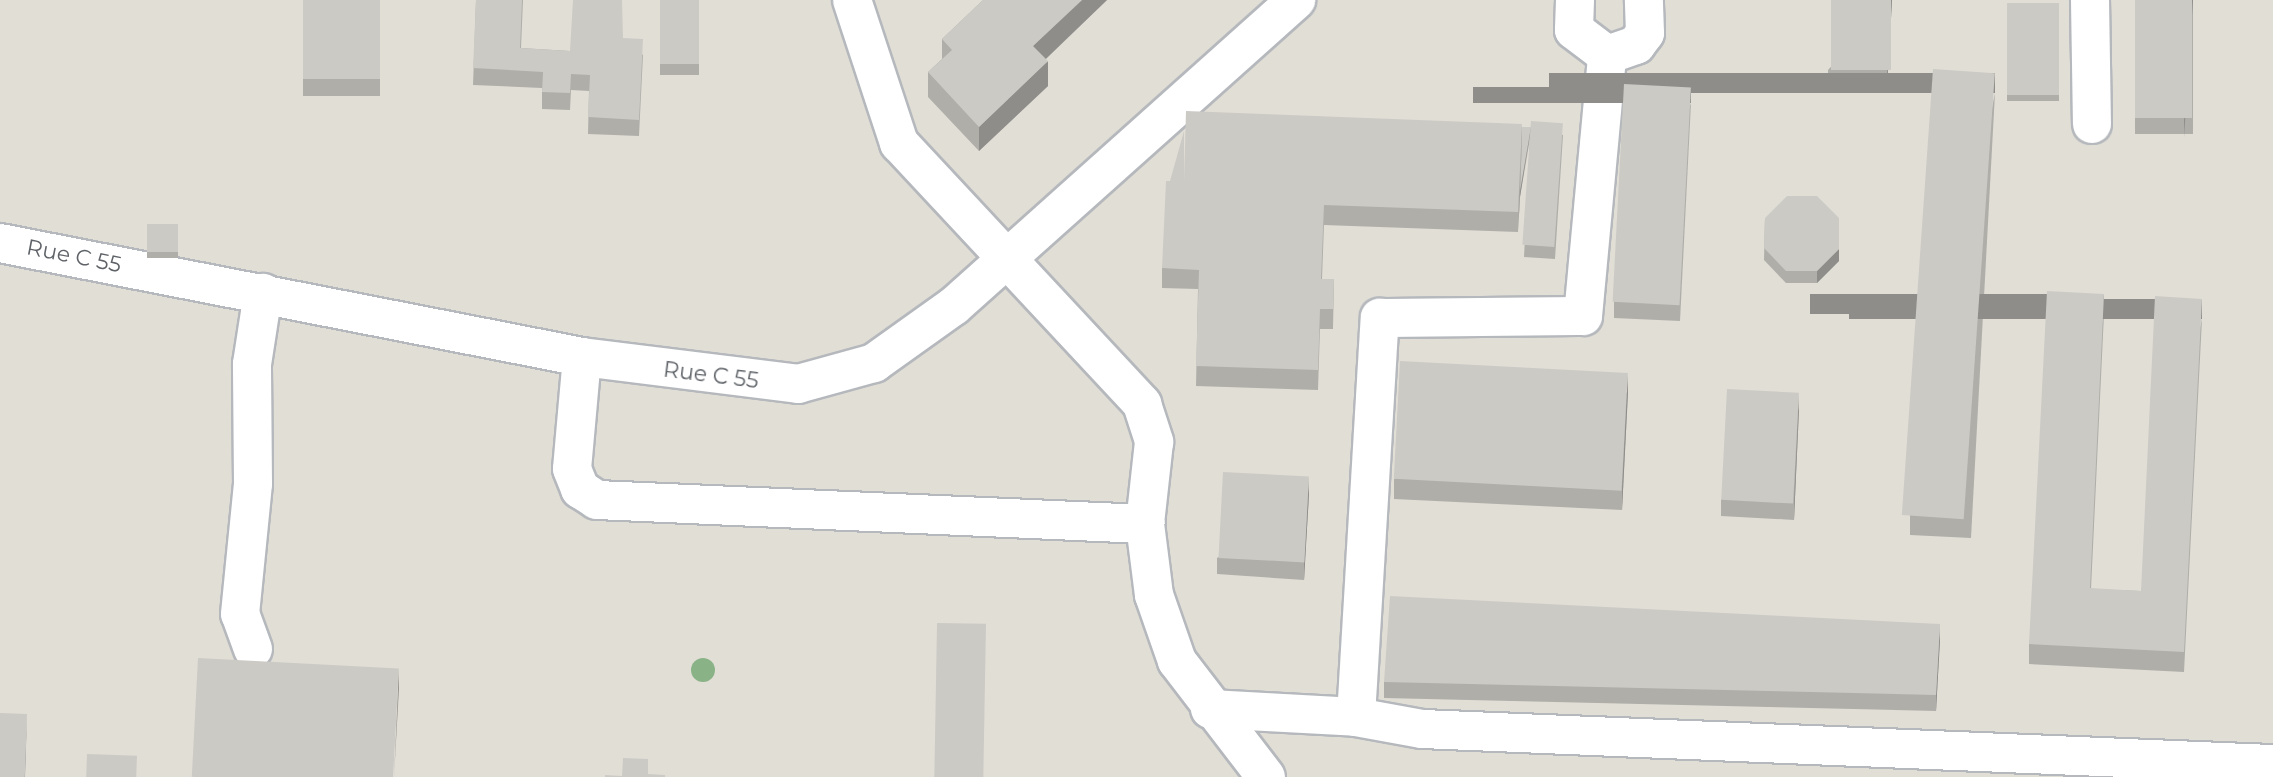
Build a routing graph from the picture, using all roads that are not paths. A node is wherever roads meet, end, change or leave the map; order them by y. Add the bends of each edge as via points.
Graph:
1 (852, 0) edge
2 (1296, 0) edge
3 (1575, 0) edge
4 (1644, 0) edge
5 (2090, 0) edge
6 (1607, 55) junction
7 (2092, 124) dead end
8 (0, 243) edge
9 (1004, 257) junction
10 (263, 293) junction
11 (582, 357) junction
12 (1145, 524) junction
13 (253, 649) dead end
14 (1210, 709) junction
15 (1356, 717) junction
16 (2273, 764) edge
17 (1266, 777) edge

1 - 9 street via 899,143
2 - 9 street, Rue C 55
3 - 6 street via 1574,30
4 - 6 street via 1645,33 1636,45
5 - 7 street
6 - 15 street via 1583,316 1380,318
8 - 10 street, Rue C 55
9 - 11 street, Rue C 55 via 954,306 874,363 798,384
9 - 12 street via 1142,404 1154,442
10 - 11 street, Rue C 55
10 - 13 street via 252,364 253,484 240,614
11 - 12 street via 572,469 580,489 597,500
12 - 14 street via 1158,609 1177,661
14 - 15 street
14 - 17 street
15 - 16 street via 1422,729

